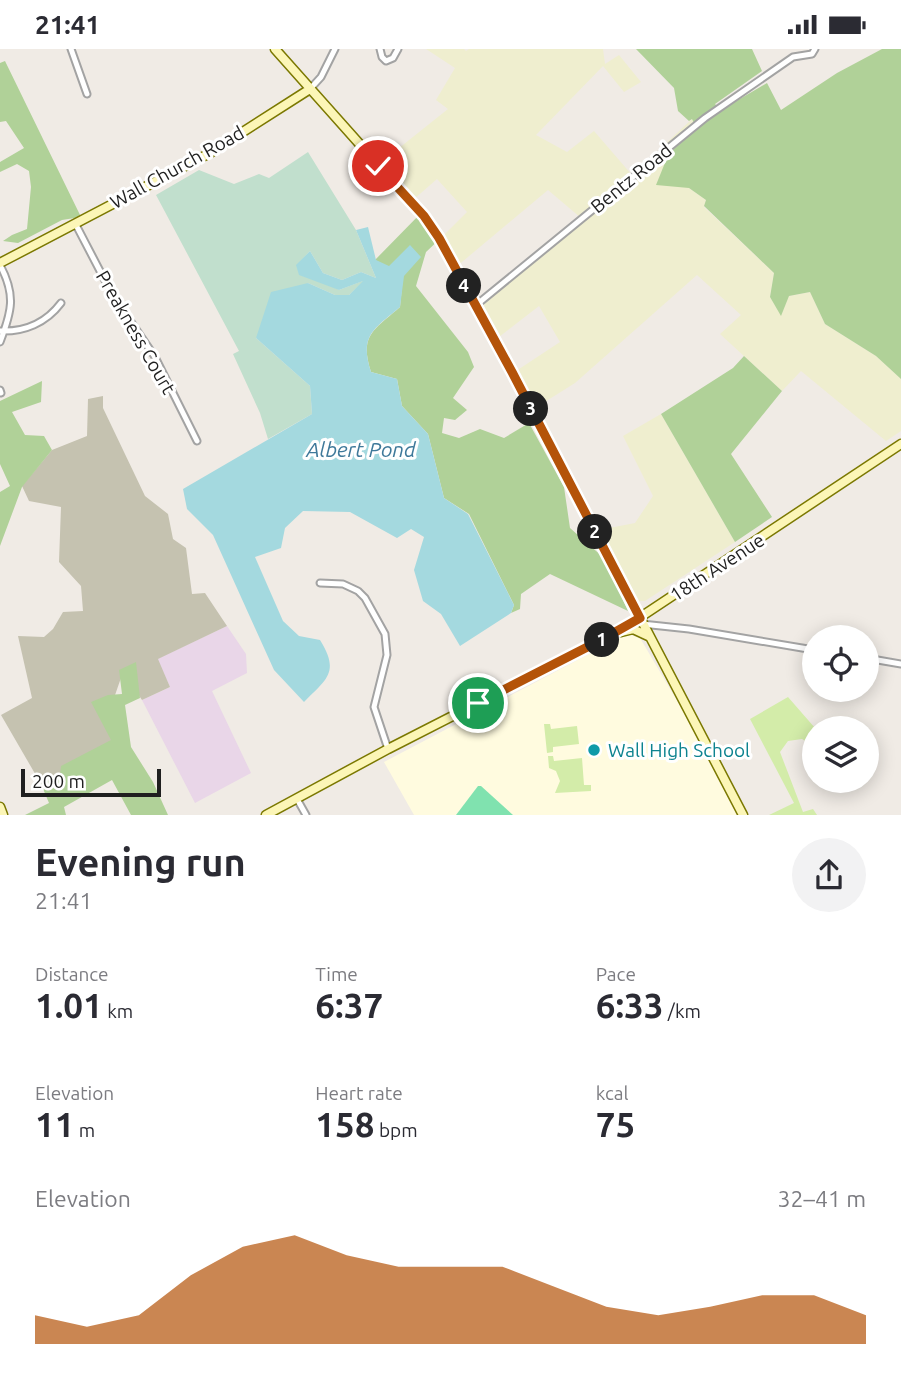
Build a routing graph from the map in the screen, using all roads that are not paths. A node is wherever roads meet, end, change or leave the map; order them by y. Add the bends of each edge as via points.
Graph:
1 (71, 49) edge
2 (275, 49) edge
3 (335, 49) edge
4 (380, 49) edge
5 (398, 49) edge
6 (815, 49) edge
7 (790, 50) edge
8 (793, 57) junction
9 (310, 89) junction
10 (87, 94) dead end
11 (75, 223) junction
12 (0, 264) edge
13 (61, 303) dead end
14 (475, 306) junction
15 (2, 331) edge
16 (0, 342) edge
17 (197, 441) dead end
18 (901, 444) edge
19 (320, 583) dead end
20 (641, 621) junction
21 (648, 636) junction
22 (603, 639) junction
23 (802, 648) edge
24 (879, 660) edge
25 (901, 663) edge
26 (388, 749) junction
27 (297, 799) junction
28 (0, 807) edge
29 (3, 815) edge
30 (266, 815) edge
31 (306, 815) edge
32 (743, 815) edge

1 - 10 street
2 - 9 street
3 - 9 street, Wall Church Road
4 - 5 street via 386,61
6 - 8 street, Bentz Road via 813,54
7 - 8 street
8 - 14 street, Bentz Road via 705,118
9 - 11 street, Wall Church Road via 210,153
9 - 14 street via 425,217
11 - 12 street, Wall Church Road
11 - 17 street, Preakness Court via 112,294 155,357
12 - 15 street via 11,296 11,313
13 - 15 street via 32,327
14 - 20 street
15 - 16 street
18 - 20 street, 18th Avenue
19 - 26 street via 343,584 358,591 384,634 387,655 374,707
20 - 21 street
20 - 22 street, 18th Avenue
20 - 23 street
21 - 22 street via 628,629
21 - 32 street
22 - 26 street, 18th Avenue
24 - 25 street
26 - 27 street, 18th Avenue
27 - 30 street, 18th Avenue
27 - 31 street
28 - 29 street

